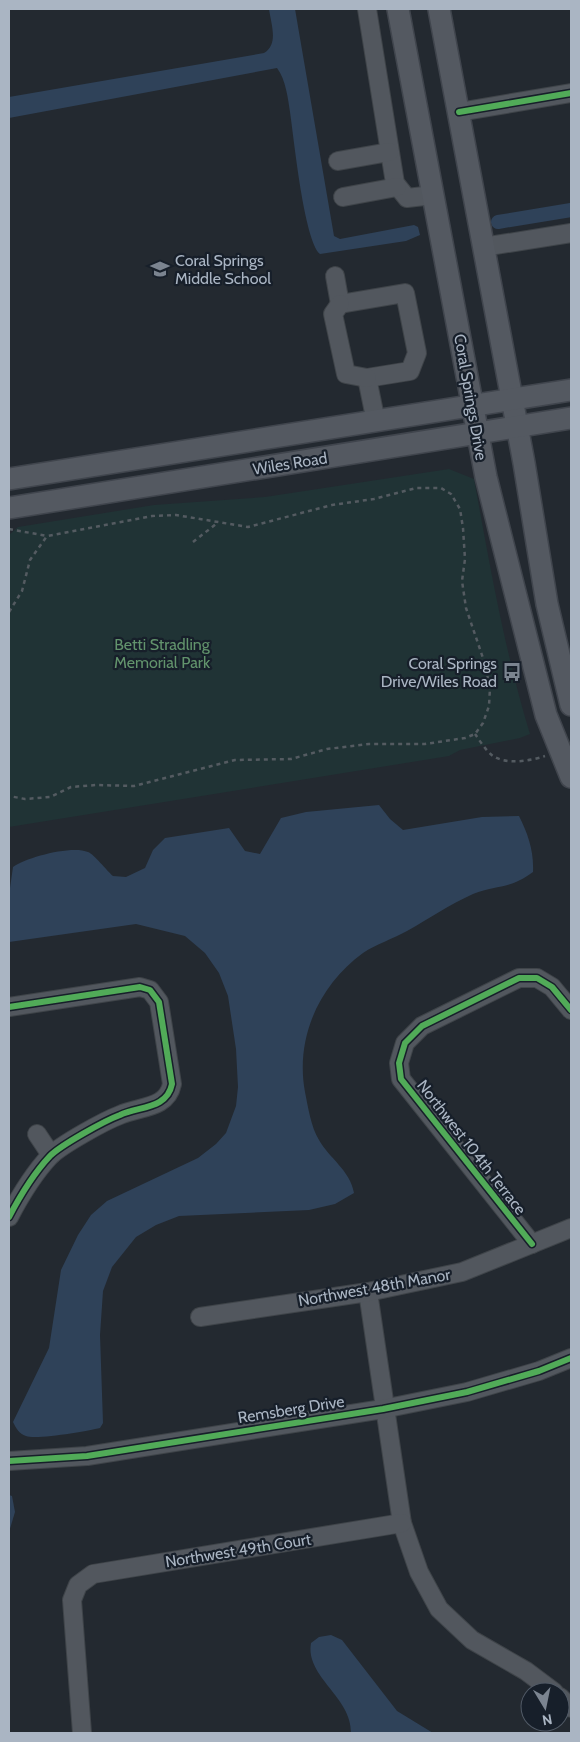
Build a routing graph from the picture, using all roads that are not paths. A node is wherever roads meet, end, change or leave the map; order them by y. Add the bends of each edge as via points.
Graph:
1 (367, 9) edge
2 (398, 9) edge
3 (440, 9) edge
4 (571, 93) edge
5 (458, 112) junction
6 (389, 152) junction
7 (338, 161) dead end
8 (397, 187) junction
9 (433, 195) junction
10 (344, 197) dead end
11 (571, 233) edge
12 (483, 247) junction
13 (335, 276) dead end
14 (340, 304) junction
15 (367, 378) junction
16 (571, 390) edge
17 (512, 400) junction
18 (472, 406) junction
19 (571, 418) edge
20 (376, 422) junction
21 (516, 426) junction
22 (478, 433) junction
23 (9, 479) edge
24 (9, 508) edge
25 (571, 706) edge
26 (567, 764) edge
27 (9, 1008) edge
28 (571, 1010) edge
29 (37, 1134) dead end
30 (51, 1155) junction
31 (9, 1217) edge
32 (571, 1228) edge
33 (532, 1244) junction
34 (368, 1292) junction
35 (200, 1316) dead end
36 (571, 1358) edge
37 (383, 1408) junction
38 (9, 1461) edge
39 (402, 1523) junction
40 (541, 1682) edge
41 (82, 1733) edge

1 - 6 street
2 - 9 main road, Coral Springs Drive
3 - 5 main road
4 - 5 street
5 - 12 main road
6 - 7 street
6 - 8 street
8 - 9 street via 407,198
8 - 10 street
9 - 18 main road, Coral Springs Drive
11 - 12 street
12 - 17 main road
13 - 14 street
14 - 15 street via 333,314 346,374
14 - 15 street via 405,293 417,353 410,371
15 - 20 street
16 - 17 main road, Wiles Road
17 - 18 main road, Wiles Road
17 - 21 main road
18 - 20 main road, Wiles Road
18 - 22 main road, Coral Springs Drive
19 - 21 main road, Wiles Road
20 - 23 main road, Wiles Road
21 - 22 main road, Wiles Road
21 - 25 main road via 547,604
22 - 24 main road, Wiles Road
22 - 26 main road, Coral Springs Drive via 516,603 546,716
27 - 30 street via 140,986 150,990 159,1002 172,1084 170,1094 163,1102 120,1115
28 - 33 street, Northwest 104th Terrace via 552,987 537,978 519,978 422,1026 405,1043 398,1063 401,1079
29 - 30 street
30 - 31 street
32 - 33 street, Northwest 48th Manor
33 - 34 street, Northwest 48th Manor via 462,1272
34 - 35 street, Northwest 48th Manor
34 - 37 street
36 - 37 street, Remsberg Drive via 467,1392
37 - 38 street, Remsberg Drive via 87,1456
37 - 39 street
39 - 40 street via 419,1572 439,1609 472,1640
39 - 41 street, Northwest 49th Court via 93,1574 78,1585 72,1600

